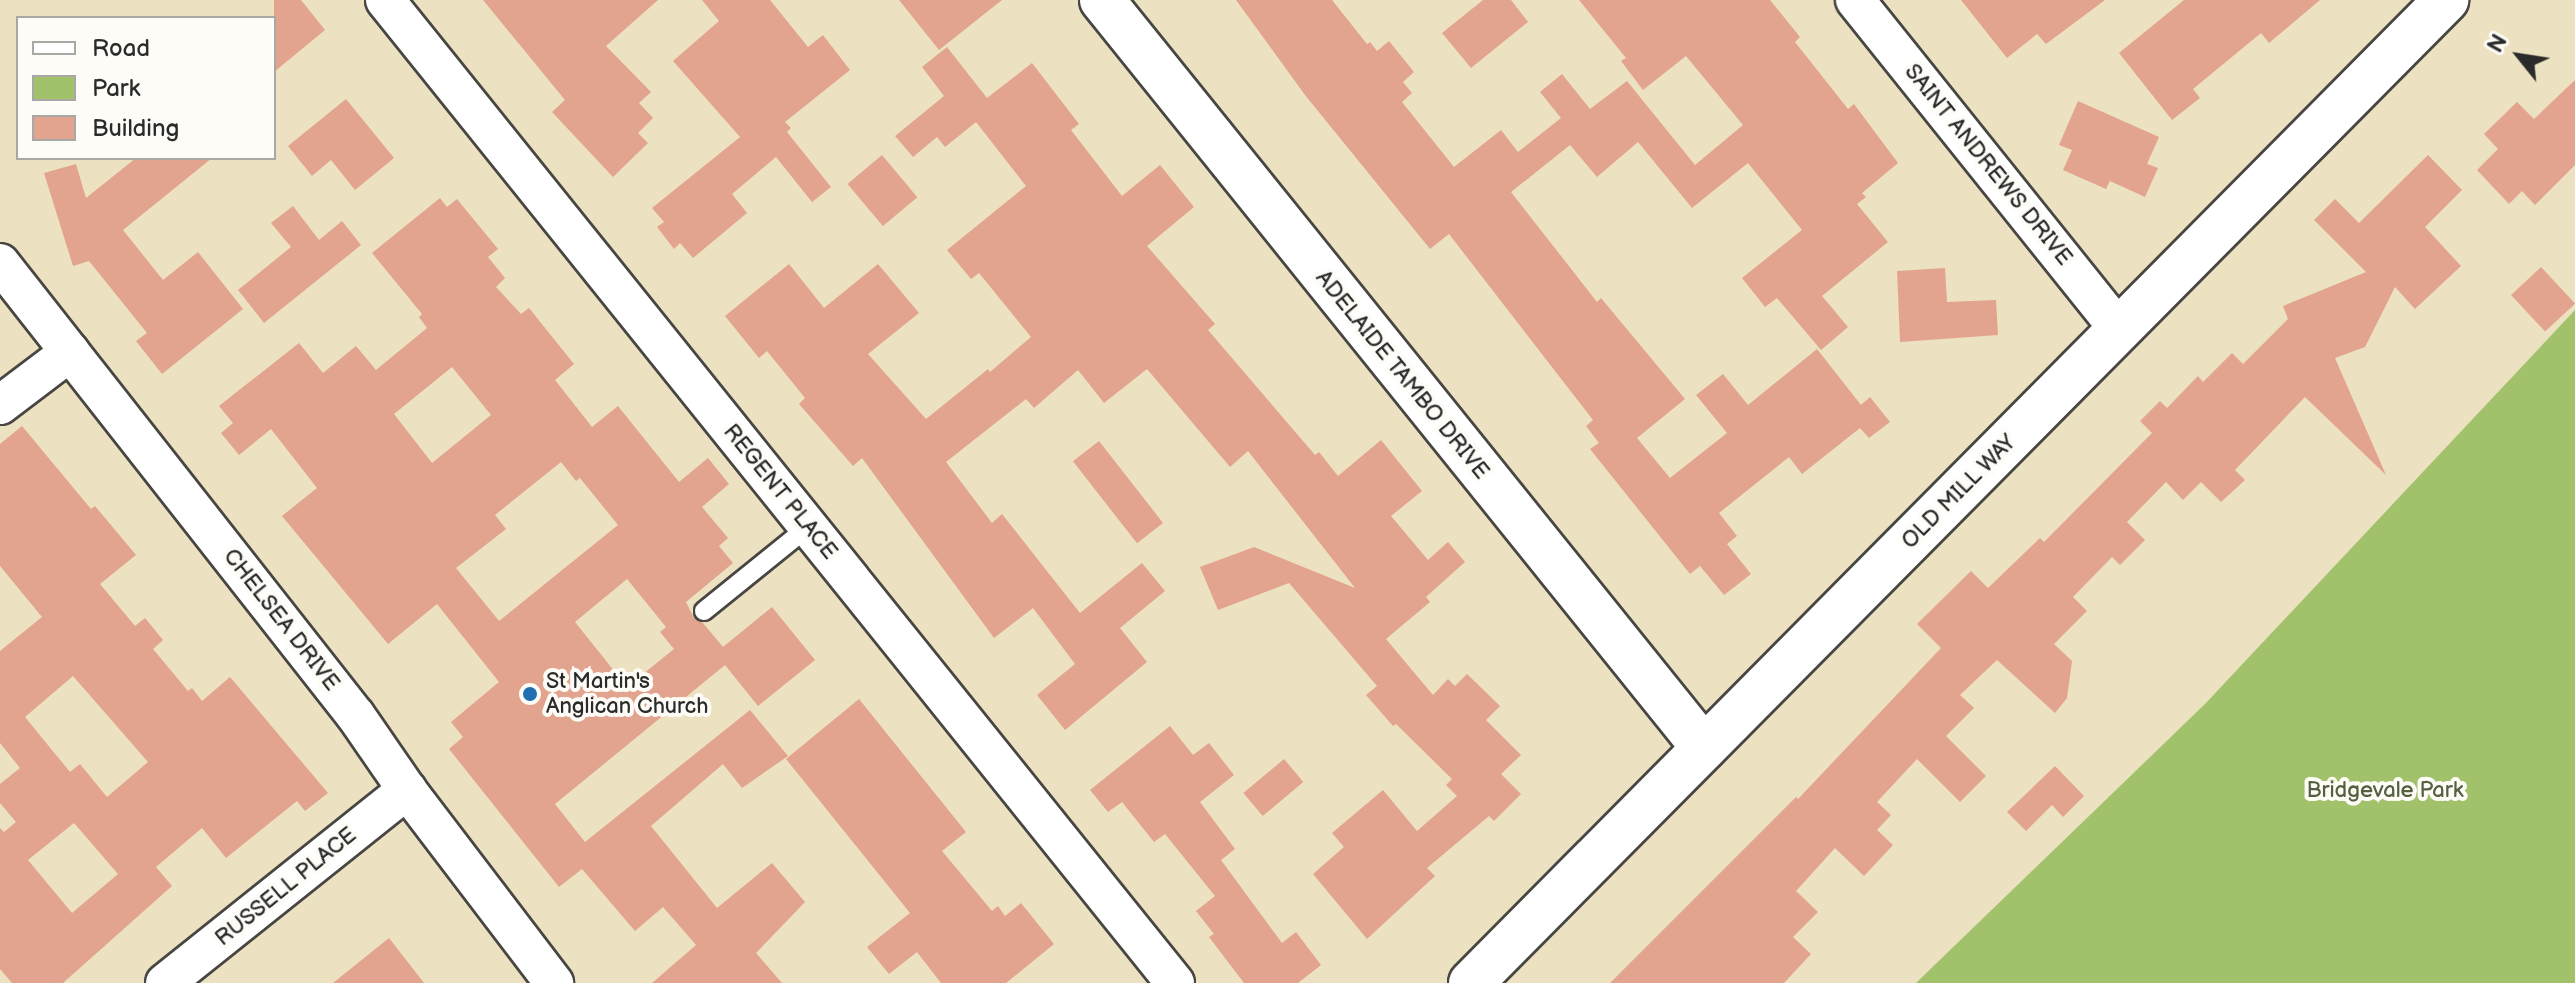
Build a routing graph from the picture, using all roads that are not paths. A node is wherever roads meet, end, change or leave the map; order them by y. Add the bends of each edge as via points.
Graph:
1 (385, 0) edge
2 (1102, 0) edge
3 (1855, 0) edge
4 (2446, 0) edge
5 (0, 263) edge
6 (2120, 331) junction
7 (70, 352) junction
8 (0, 405) edge
9 (808, 527) junction
10 (704, 611) dead end
11 (1704, 748) junction
12 (407, 790) junction
13 (165, 983) edge
14 (554, 983) edge
15 (1175, 983) edge
16 (1471, 983) edge

1 - 9 street, REGENT PLACE
2 - 11 street, ADELAIDE TAMBO DRIVE
3 - 6 street, SAINT ANDREWS DRIVE
4 - 6 street, OLD MILL WAY
5 - 7 street, CHELSEA DRIVE
6 - 11 street, OLD MILL WAY
7 - 8 street
7 - 12 street, CHELSEA DRIVE via 356,716
9 - 10 lane
9 - 15 street, REGENT PLACE
11 - 16 street, OLD MILL WAY
12 - 13 street, RUSSELL PLACE
12 - 14 street, CHELSEA DRIVE

